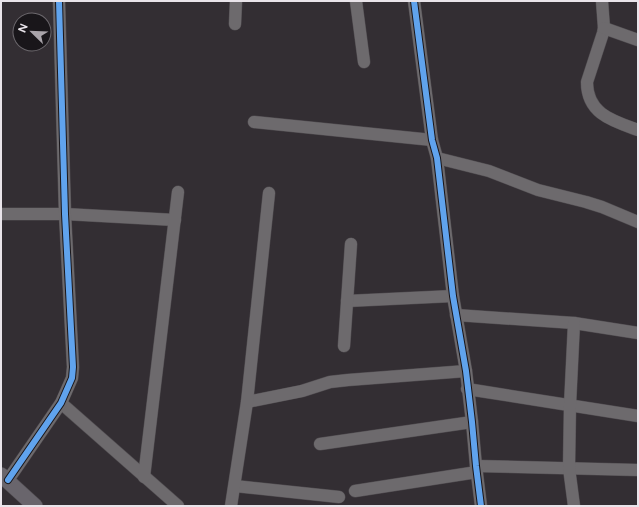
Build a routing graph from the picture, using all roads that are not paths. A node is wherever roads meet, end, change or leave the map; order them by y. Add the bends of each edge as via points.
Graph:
1 (59, 1) edge
2 (236, 1) edge
3 (356, 1) edge
4 (414, 1) edge
5 (602, 1) edge
6 (235, 24) dead end
7 (604, 28) junction
8 (638, 40) edge
9 (364, 62) dead end
10 (254, 122) dead end
11 (638, 130) edge
12 (432, 140) junction
13 (437, 158) junction
14 (178, 192) dead end
15 (269, 193) dead end
16 (1, 214) edge
17 (65, 214) junction
18 (175, 220) junction
19 (638, 222) edge
20 (351, 244) dead end
21 (453, 296) junction
22 (347, 301) junction
23 (456, 315) junction
24 (574, 323) junction
25 (638, 333) edge
26 (344, 346) dead end
27 (466, 371) junction
28 (467, 389) junction
29 (247, 402) junction
30 (61, 403) junction
31 (570, 405) junction
32 (638, 416) edge
33 (472, 422) junction
34 (320, 444) dead end
35 (569, 468) junction
36 (477, 469) junction
37 (638, 470) edge
38 (4, 477) edge
39 (144, 477) junction
40 (235, 486) junction
41 (355, 491) dead end
42 (339, 497) dead end
43 (35, 506) edge
44 (178, 506) edge
45 (231, 506) edge
46 (481, 506) edge
47 (574, 506) edge

1 - 17 street
2 - 6 street
3 - 9 street
4 - 12 street
5 - 7 street
7 - 8 street
7 - 11 street via 587,82 589,99 604,115
10 - 12 street
12 - 13 street
13 - 19 street via 489,171 538,190 586,202
13 - 21 street
14 - 18 street
15 - 29 street
16 - 17 street
17 - 18 street
17 - 30 street via 73,367 72,378
18 - 39 street
20 - 22 street
21 - 22 street
21 - 23 street
22 - 26 street
23 - 24 street
23 - 27 street
24 - 25 street
24 - 31 street
27 - 28 street
27 - 29 street via 342,380
28 - 31 street
28 - 33 street
29 - 40 street
30 - 38 street
30 - 39 street
31 - 32 street
31 - 35 street
33 - 34 street
33 - 36 street
35 - 36 street
35 - 37 street
35 - 47 street
36 - 41 street
36 - 46 street
38 - 43 main road
39 - 44 street
40 - 42 street
40 - 45 street

